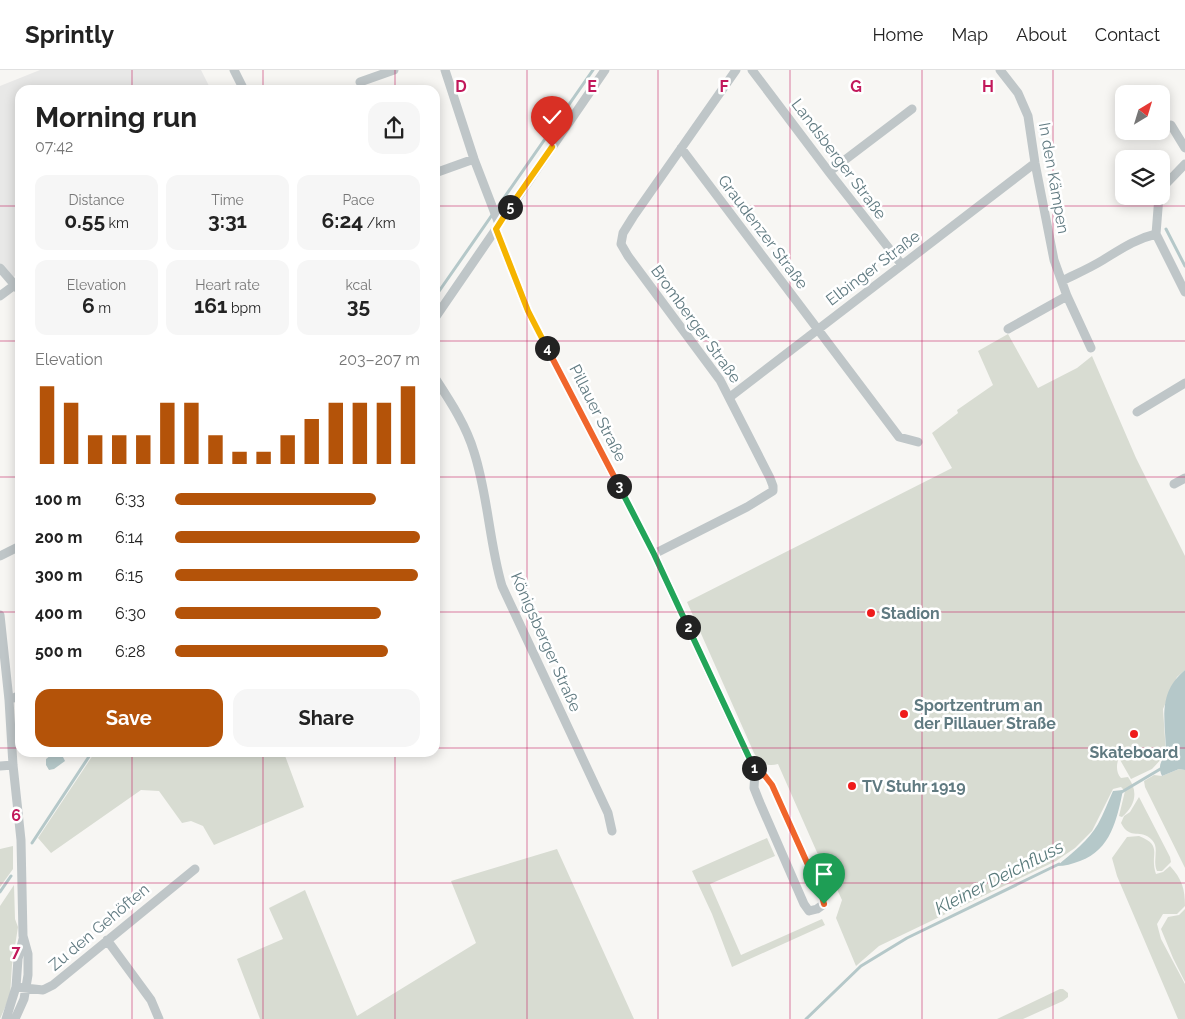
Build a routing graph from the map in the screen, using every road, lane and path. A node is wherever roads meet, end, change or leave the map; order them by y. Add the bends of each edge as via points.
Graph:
1 (234, 70) edge
2 (394, 70) edge
3 (445, 70) edge
4 (606, 70) edge
5 (736, 70) edge
6 (752, 70) edge
7 (1000, 70) edge
8 (360, 82) dead end
9 (242, 85) edge
10 (912, 109) dead end
11 (1171, 125) dead end
12 (681, 148) junction
13 (1185, 148) edge
14 (474, 159) junction
15 (1034, 163) junction
16 (1185, 164) edge
17 (440, 171) edge
18 (829, 172) junction
19 (1170, 180) edge
20 (1158, 205) edge
21 (497, 224) junction
22 (1156, 234) junction
23 (902, 265) junction
24 (0, 268) edge
25 (1181, 277) edge
26 (1062, 281) junction
27 (15, 283) edge
28 (15, 288) edge
29 (1185, 292) edge
30 (0, 296) edge
31 (1067, 296) junction
32 (440, 310) edge
33 (818, 329) junction
34 (1008, 329) dead end
35 (1091, 348) dead end
36 (1185, 383) edge
37 (440, 386) edge
38 (730, 397) junction
39 (1137, 412) dead end
40 (918, 442) dead end
41 (1185, 478) edge
42 (1174, 484) dead end
43 (15, 548) edge
44 (654, 554) junction
45 (0, 556) edge
46 (0, 615) edge
47 (15, 697) edge
48 (9, 700) junction
49 (13, 765) junction
50 (0, 766) edge
51 (755, 771) junction
52 (612, 831) dead end
53 (195, 869) dead end
54 (107, 940) junction
55 (21, 987) junction
56 (6, 1019) edge
57 (15, 1019) edge
58 (159, 1019) edge

1 - 9 street
2 - 8 street
3 - 14 street, Pillauer Straße
4 - 21 street
5 - 12 street, Bromberger Straße
6 - 18 street, Landsberger Straße
7 - 15 street, In den Kämpen via 1018,94 1028,116
10 - 18 street
11 - 13 street
12 - 33 street, Graudenzer Straße
12 - 38 street, Bromberger Straße via 623,233 621,244
14 - 17 street
14 - 21 street, Pillauer Straße
15 - 23 street, Elbinger Straße
15 - 26 street, In den Kämpen via 1048,235
16 - 19 street
18 - 23 street, Landsberger Straße
20 - 22 street
21 - 32 street
21 - 44 street, Pillauer Straße via 528,311
22 - 25 street
22 - 26 street via 1130,243
23 - 33 street, Elbinger Straße
24 - 27 street
25 - 29 street
26 - 31 street, In den Kämpen
28 - 30 street
31 - 34 street
31 - 35 street, In den Kämpen
33 - 38 street, Elbinger Straße
33 - 40 street, Graudenzer Straße via 899,438
36 - 39 street
37 - 52 street, Königsberger Straße via 460,418 475,452 502,586 608,813
38 - 44 street, Bromberger Straße via 774,486 773,491
41 - 42 street
43 - 45 street
44 - 51 street, Pillauer Straße
46 - 48 street
47 - 48 street
48 - 49 street
49 - 50 street
49 - 55 street via 21,840 24,936 28,954 28,974
51 - 51 street, Pillauer Straße via 754,788 801,896 809,911 817,909 824,904 822,896 772,785
53 - 54 street, Zu den Gehöften
54 - 55 street, Zu den Gehöften via 53,985 42,990
54 - 58 street via 151,1000
55 - 56 street
55 - 57 street via 24,999

